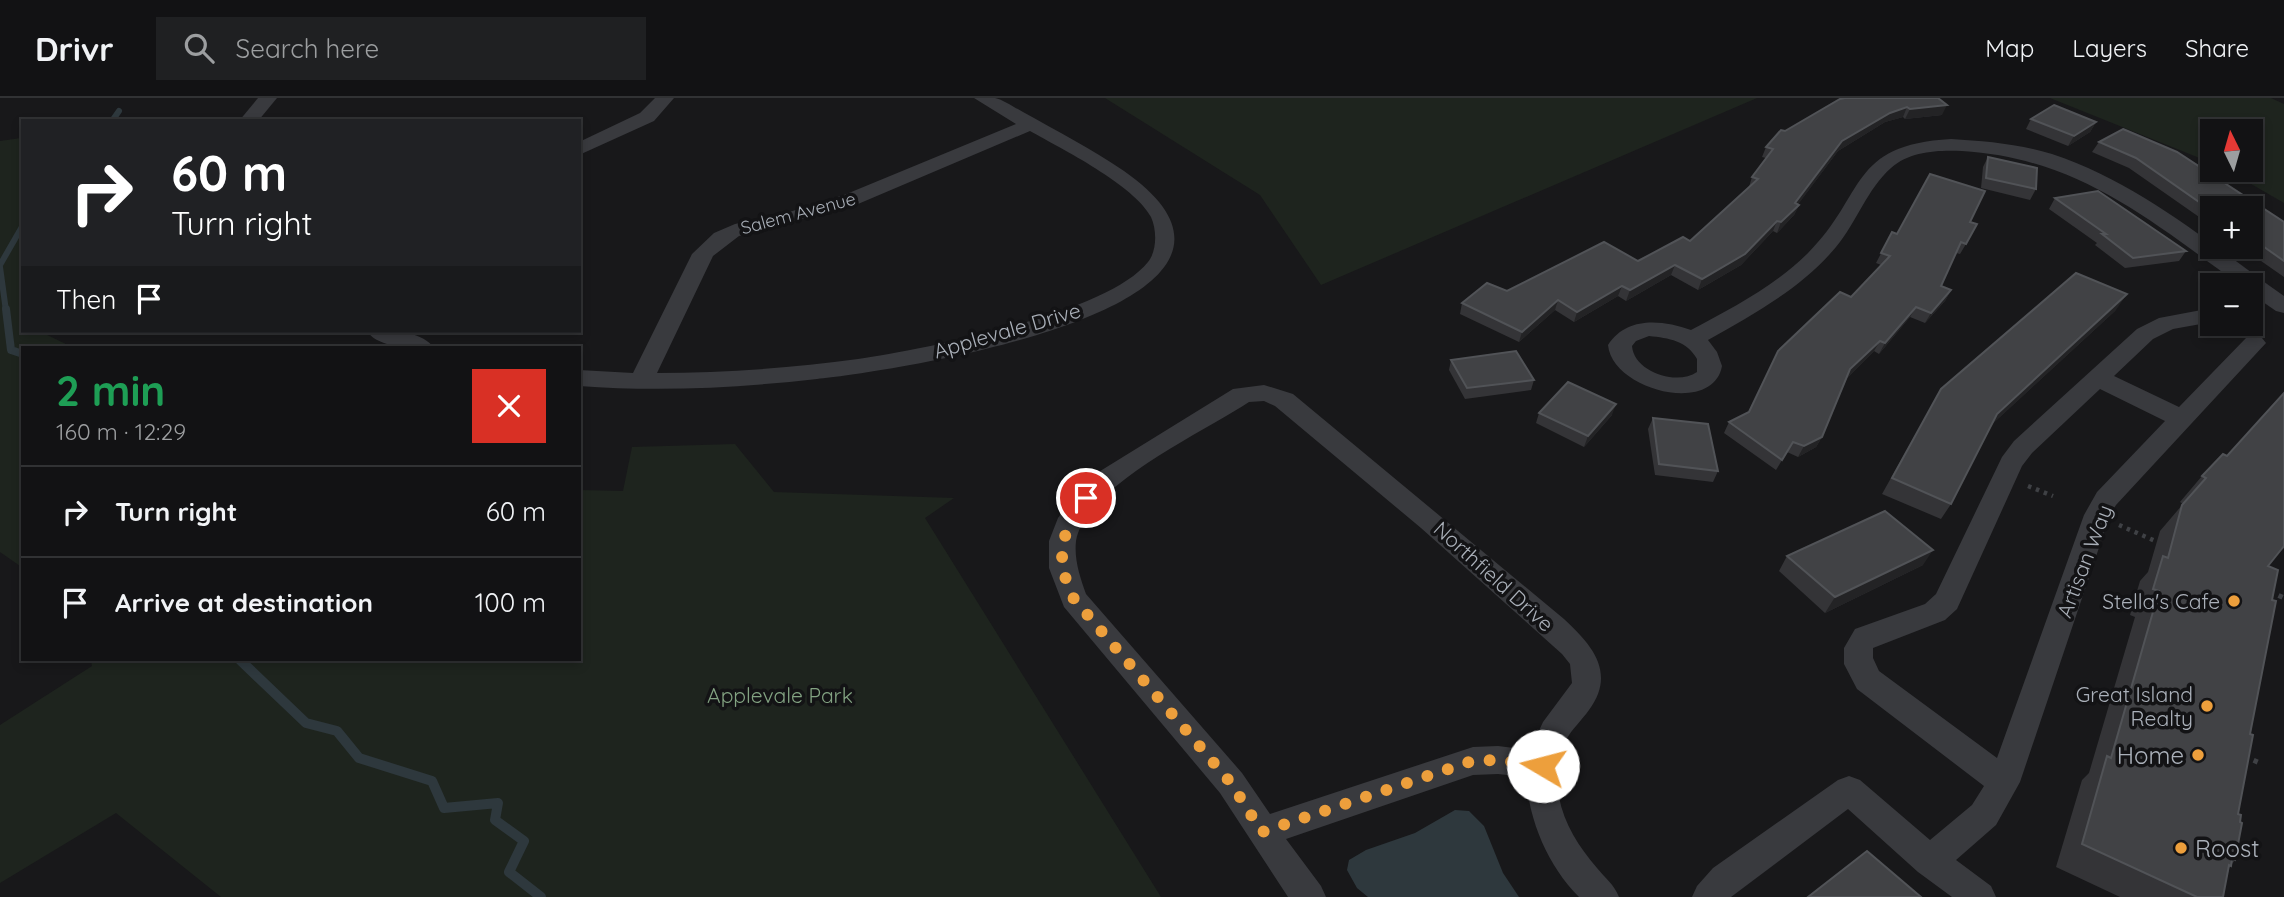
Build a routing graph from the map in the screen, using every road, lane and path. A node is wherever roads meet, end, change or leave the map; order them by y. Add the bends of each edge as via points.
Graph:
1 (268, 98) edge
2 (665, 98) edge
3 (983, 98) edge
4 (250, 119) edge
5 (1029, 125) junction
6 (581, 148) edge
7 (2283, 305) edge
8 (2263, 307) edge
9 (2200, 318) edge
10 (383, 333) edge
11 (1692, 339) dead end
12 (2254, 343) dead end
13 (417, 346) edge
14 (581, 378) edge
15 (2097, 378) junction
16 (641, 382) junction
17 (2182, 419) junction
18 (1179, 435) joint
19 (2043, 492) dead end
20 (2053, 496) dead end
21 (2119, 525) dead end
22 (2170, 547) edge
23 (2259, 587) edge
24 (2284, 598) edge
25 (2241, 754) edge
26 (2262, 764) dead end
27 (1543, 766) junction
28 (2004, 782) junction
29 (1262, 832) junction
30 (1930, 861) junction
31 (1309, 897) edge
32 (1602, 897) edge
33 (1709, 897) edge
34 (1979, 897) edge

1 - 4 street
2 - 6 street via 647,117
3 - 5 street, Applevale Drive
5 - 16 street, Salem Avenue via 881,189 715,240 703,254
5 - 16 street, Applevale Drive via 1123,178 1149,201 1160,215 1167,244 1150,273 1110,298 1066,316 908,357 782,375
7 - 8 street
7 - 11 street via 2121,191 2083,172 2009,150 1939,146 1907,152 1885,163 1809,264
9 - 15 street via 2145,334
10 - 13 street
12 - 17 street, Artisan Way
14 - 16 street, Applevale Drive
15 - 17 street
15 - 28 street via 2036,433 2011,464 1947,601 1913,621 1865,637 1857,652 1861,670 1878,688
17 - 28 street, Artisan Way via 2119,484 2097,515
18 - 27 street, Northfield Drive via 1242,395 1272,393 1420,511 1555,631 1584,661 1587,691 1554,731
18 - 29 street via 1102,480 1086,498 1065,533 1064,578 1074,599 1231,783
19 - 20 path
21 - 22 path
23 - 24 path
25 - 26 path
27 - 29 street via 1472,761
27 - 32 street, Northfield Drive via 1543,792 1558,840
28 - 30 street, Artisan Way via 1984,815
29 - 31 street
30 - 33 street via 1849,790 1725,879
30 - 34 street

